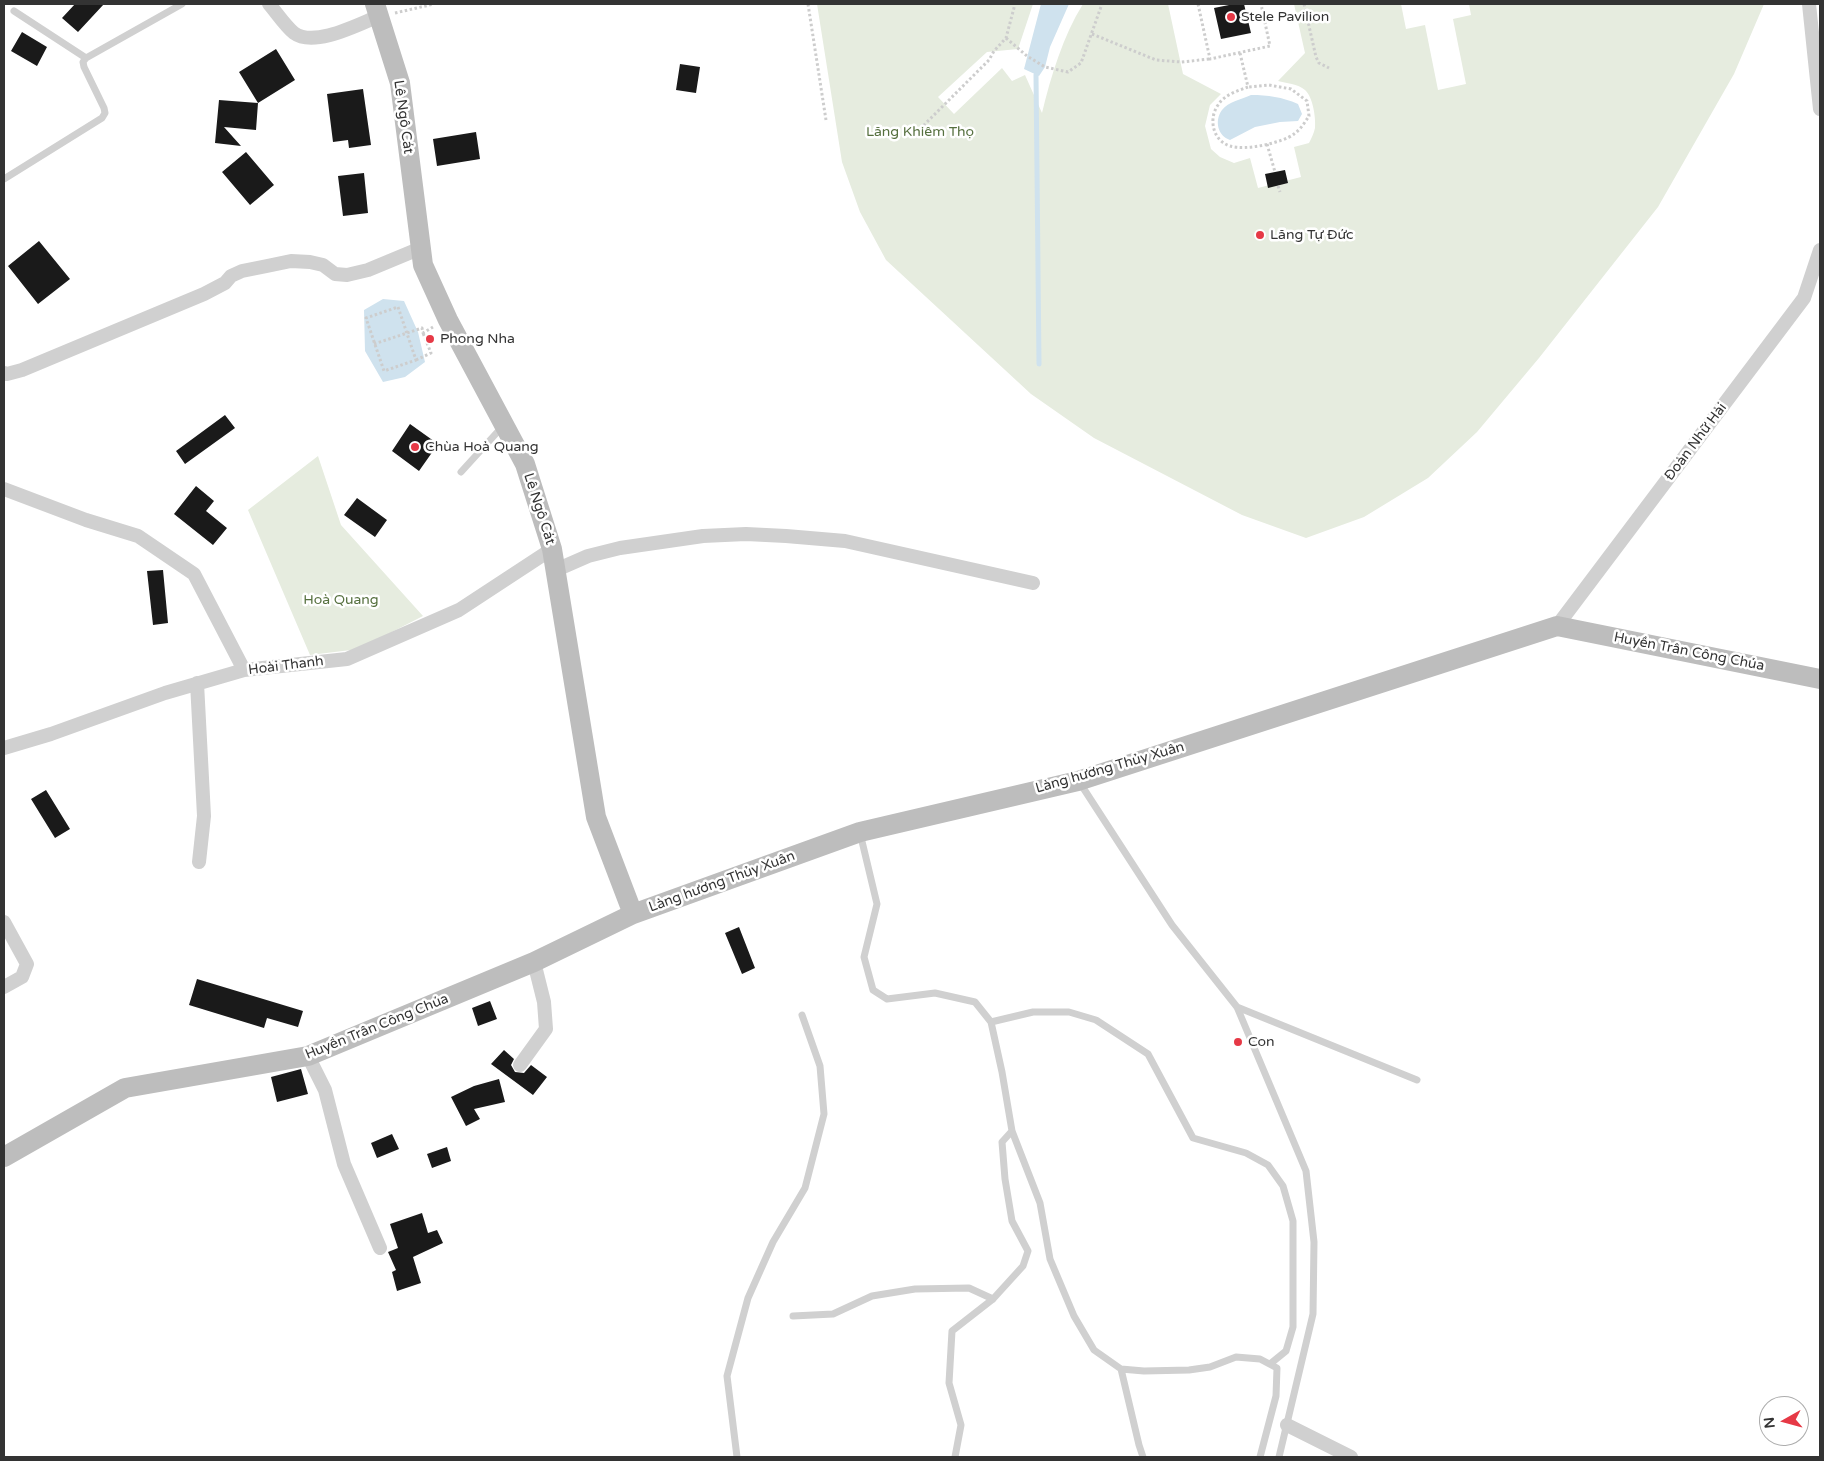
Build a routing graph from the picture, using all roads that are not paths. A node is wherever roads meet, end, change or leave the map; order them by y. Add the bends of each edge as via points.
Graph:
1 (182, 4) edge
2 (269, 4) edge
3 (1809, 4) edge
4 (377, 10) edge
5 (14, 11) dead end
6 (86, 58) junction
7 (1820, 109) edge
8 (4, 179) edge
9 (421, 248) junction
10 (1820, 250) edge
11 (4, 372) edge
12 (504, 425) junction
13 (461, 472) dead end
14 (4, 489) edge
15 (552, 549) junction
16 (556, 570) junction
17 (1033, 583) dead end
18 (1557, 626) junction
19 (244, 670) junction
20 (1820, 679) edge
21 (197, 683) junction
22 (4, 748) edge
23 (1078, 781) junction
24 (860, 832) junction
25 (199, 862) dead end
26 (633, 914) junction
27 (4, 922) edge
28 (534, 962) junction
29 (4, 987) edge
30 (1237, 1007) junction
31 (802, 1015) dead end
32 (991, 1022) junction
33 (308, 1056) junction
34 (520, 1065) dead end
35 (1417, 1080) dead end
36 (1012, 1131) junction
37 (4, 1157) edge
38 (380, 1248) dead end
39 (992, 1300) junction
40 (793, 1316) dead end
41 (1270, 1364) junction
42 (1121, 1370) junction
43 (1287, 1425) junction
44 (737, 1457) edge
45 (955, 1457) edge
46 (1144, 1457) edge
47 (1260, 1457) edge
48 (1279, 1457) edge
49 (1351, 1457) edge

1 - 6 lane
2 - 4 street via 295,34 308,38 327,36
3 - 7 street
4 - 9 street, Lê Ngô Cát via 400,82
5 - 6 lane
6 - 8 lane via 84,67 104,108 102,118
9 - 11 street via 368,270 347,275 335,274 323,265 291,261 242,271 204,294 22,370
9 - 12 street, Lê Ngô Cát via 423,265 448,320
10 - 18 street, Đoàn Nhữ Hài via 1804,298
12 - 13 lane
12 - 15 street, Lê Ngô Cát via 525,464
14 - 19 street via 138,536 194,574
15 - 16 street, Lê Ngô Cát
15 - 19 street, Hoài Thanh via 459,610 347,659
16 - 17 street via 588,556 620,548 703,536 746,534 845,541
16 - 26 street, Lê Ngô Cát via 596,817
18 - 20 street, Huyền Trân Công Chúa
18 - 23 street, Làng hương Thủy Xuân
19 - 21 street, Hoài Thanh
21 - 22 street, Hoài Thanh
21 - 25 street via 204,816
23 - 24 street, Làng hương Thủy Xuân
23 - 30 lane via 1172,925
24 - 26 street, Làng hương Thủy Xuân
24 - 32 lane via 877,904 864,958 873,990 887,999 935,993 975,1002
26 - 28 street, Huyền Trân Công Chúa
27 - 29 street via 27,964 22,976
28 - 33 street, Huyền Trân Công Chúa
28 - 34 street via 544,1002 546,1030
30 - 35 lane
30 - 43 lane via 1306,1171 1314,1242 1313,1314
31 - 44 lane via 820,1066 824,1114 804,1188 773,1242 748,1298 727,1376
32 - 36 lane
32 - 41 lane via 1033,1012 1069,1012 1096,1020 1148,1054 1193,1138 1246,1153 1268,1165 1283,1186 1293,1221 1292,1327 1286,1351
33 - 37 street, Huyền Trân Công Chúa via 125,1088
33 - 38 street via 325,1090 344,1164
36 - 39 lane via 1002,1142 1005,1178 1012,1220 1028,1251 1023,1266
36 - 42 lane via 1040,1203 1050,1259 1074,1316 1094,1350
39 - 40 lane via 969,1288 915,1289 872,1296 833,1314
39 - 45 lane via 952,1331 949,1383 961,1425
41 - 42 lane via 1260,1359 1236,1357 1210,1367 1189,1370
41 - 47 lane via 1277,1368 1276,1396
42 - 46 lane
43 - 48 lane
43 - 49 street

